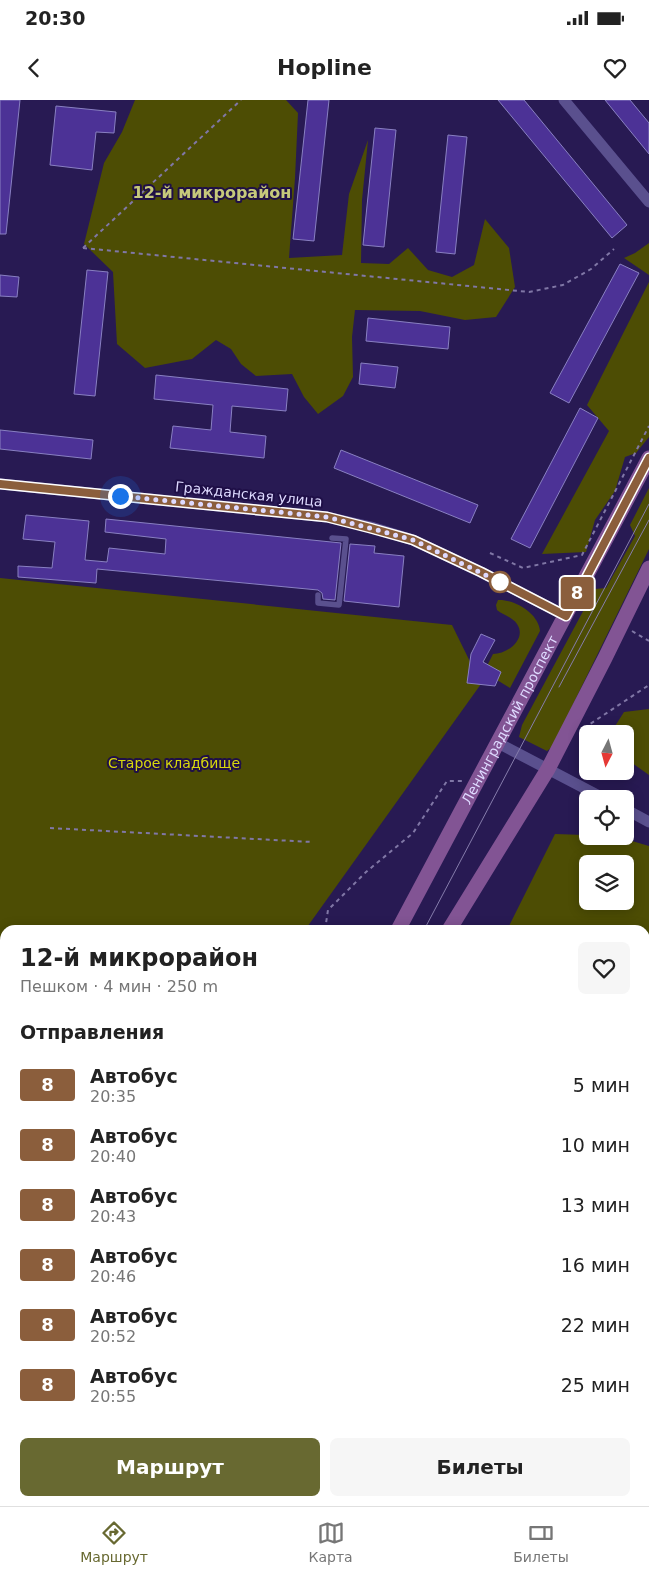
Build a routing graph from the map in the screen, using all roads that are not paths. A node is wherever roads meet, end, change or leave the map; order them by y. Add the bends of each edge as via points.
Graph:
1 (564, 100) edge
2 (649, 202) edge
3 (649, 458) edge
4 (0, 484) edge
5 (332, 538) dead end
6 (649, 568) edge
7 (318, 595) dead end
8 (566, 616) junction
9 (498, 744) junction
10 (548, 769) junction
11 (588, 790) edge
12 (634, 814) edge
13 (649, 822) edge
14 (401, 925) edge
15 (452, 925) edge

1 - 2 street
3 - 8 main road, Ленинградский проспект
4 - 8 street, Гражданская улица via 320,517 362,525 413,540
5 - 7 lane via 346,539 339,605 318,603
6 - 10 main road
8 - 9 main road, Ленинградский проспект
9 - 10 street
9 - 14 main road, Ленинградский проспект
10 - 11 street
10 - 15 main road
12 - 13 street

